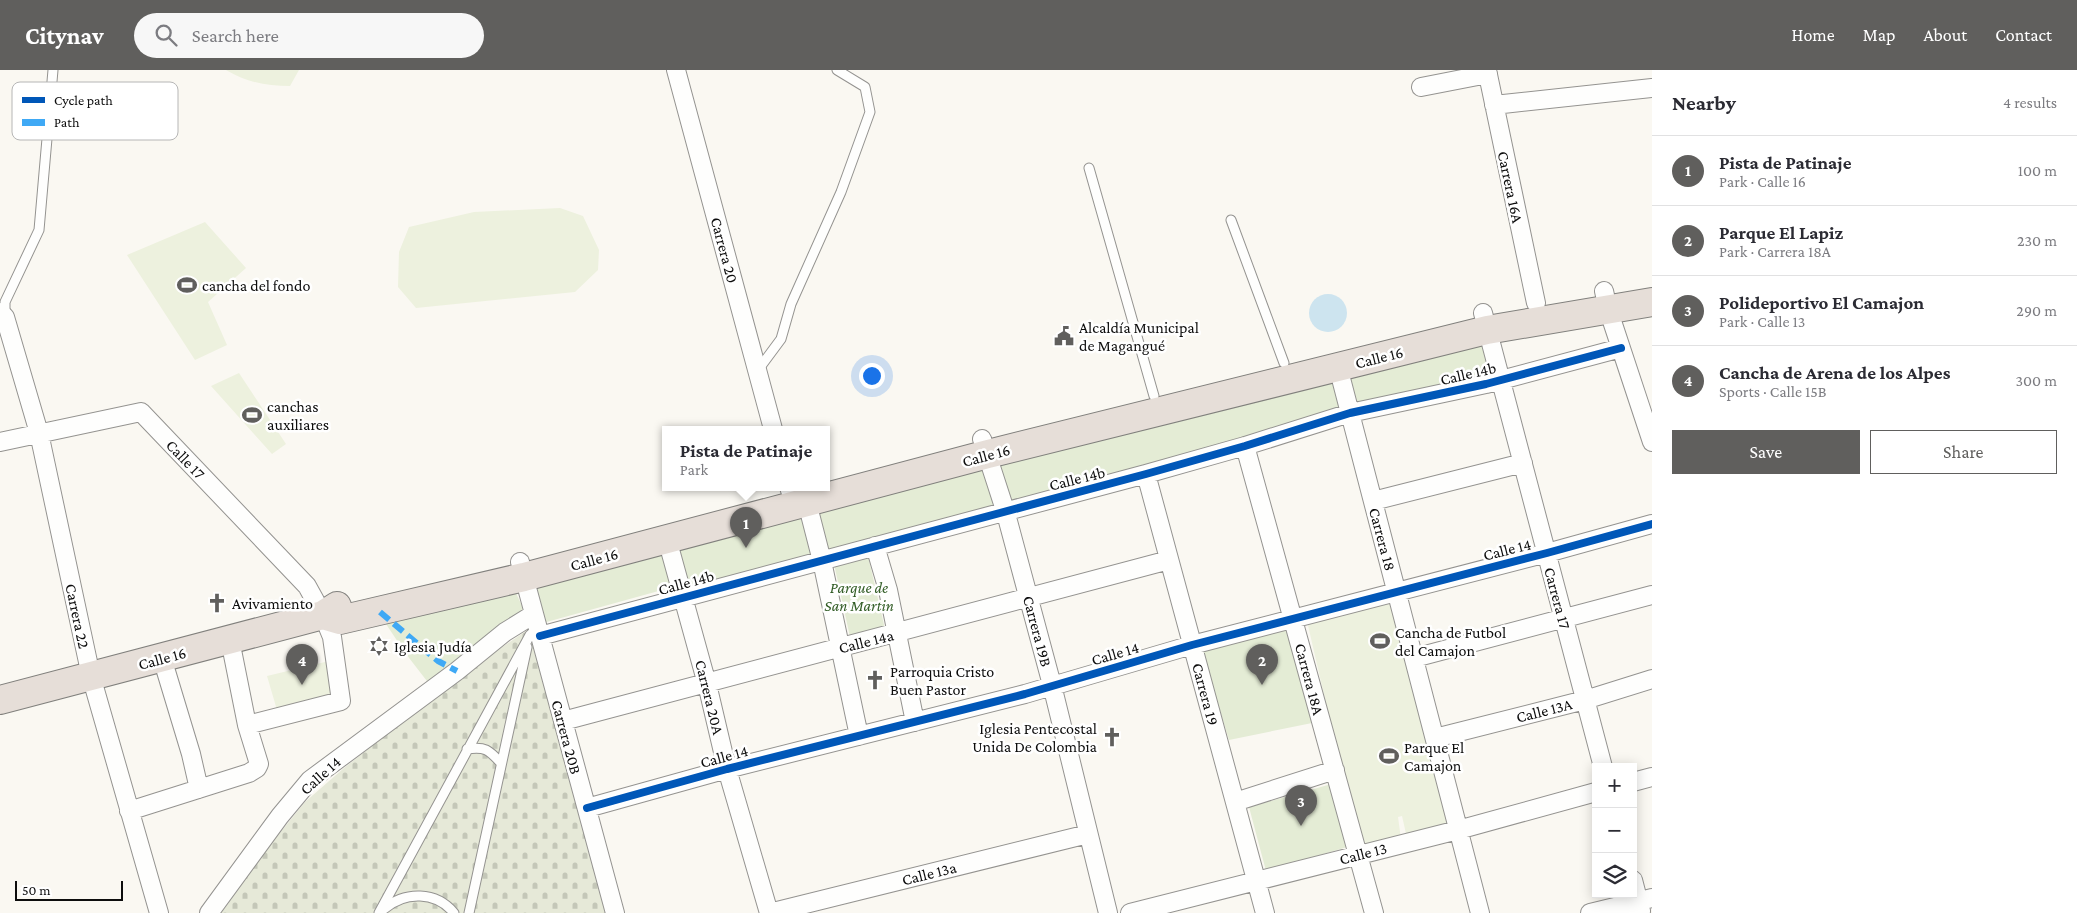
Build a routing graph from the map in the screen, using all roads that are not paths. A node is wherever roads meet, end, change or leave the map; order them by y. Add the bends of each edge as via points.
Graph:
1 (676, 70) edge
2 (838, 70) edge
3 (1487, 72) edge
4 (1421, 87) dead end
5 (1652, 88) edge
6 (1494, 105) junction
7 (46, 140) edge
8 (1089, 168) dead end
9 (1231, 220) dead end
10 (1652, 283) edge
11 (1606, 300) junction
12 (1652, 302) edge
13 (1536, 303) junction
14 (2, 316) edge
15 (1485, 321) junction
16 (1621, 348) junction
17 (1284, 363) junction
18 (1338, 367) junction
19 (757, 370) junction
20 (1501, 380) junction
21 (1154, 396) junction
22 (1350, 413) junction
23 (772, 426) edge
24 (39, 433) junction
25 (0, 442) edge
26 (1652, 442) edge
27 (985, 446) junction
28 (1245, 446) junction
29 (1523, 463) junction
30 (1146, 474) junction
31 (830, 479) edge
32 (830, 485) edge
33 (797, 493) edge
34 (1373, 501) junction
35 (1005, 510) junction
36 (1652, 524) edge
37 (667, 539) junction
38 (875, 546) junction
39 (1547, 553) junction
40 (1169, 560) junction
41 (822, 561) junction
42 (522, 570) junction
43 (1396, 592) junction
44 (1652, 595) edge
45 (684, 597) junction
46 (1029, 598) junction
47 (323, 616) junction
48 (1564, 618) junction
49 (1293, 619) junction
50 (535, 628) junction
51 (897, 633) junction
52 (230, 640) junction
53 (1192, 645) junction
54 (841, 647) junction
55 (162, 658) junction
56 (1414, 658) junction
57 (91, 676) junction
58 (1652, 680) edge
59 (707, 684) junction
60 (1052, 685) junction
61 (0, 700) edge
62 (1585, 700) junction
63 (563, 721) junction
64 (915, 722) junction
65 (247, 725) junction
66 (859, 736) junction
67 (1434, 738) junction
68 (467, 750) junction
69 (501, 763) junction
70 (1602, 763) edge
71 (727, 769) junction
72 (1335, 770) junction
73 (1652, 777) edge
74 (1637, 781) edge
75 (199, 789) junction
76 (1592, 793) edge
77 (1235, 802) junction
78 (587, 808) junction
79 (129, 812) junction
80 (1458, 830) junction
81 (1088, 834) junction
82 (1358, 854) junction
83 (1256, 880) junction
84 (1637, 889) edge
85 (1644, 904) edge
86 (159, 913) edge
87 (209, 913) edge
88 (380, 913) edge
89 (454, 913) edge
90 (469, 913) edge
91 (615, 913) edge
92 (769, 913) edge
93 (1108, 913) edge
94 (1130, 913) edge
95 (1265, 913) edge
96 (1374, 913) edge
97 (1480, 913) edge
98 (1590, 913) edge

1 - 19 street, Carrera 20
2 - 19 lane via 865,87 870,112 841,192 791,304 782,339
3 - 4 street
3 - 6 street, Carrera 16A
5 - 6 street
6 - 13 street, Carrera 16A
7 - 14 lane via 38,230 5,302
8 - 21 lane
9 - 17 lane
10 - 11 highway, Calle 16
11 - 12 highway, Calle 16
11 - 13 highway, Calle 16
11 - 15 highway, Calle 16
11 - 16 street
13 - 15 highway, Calle 16
14 - 24 street, Carrera 22
15 - 17 highway, Calle 16
15 - 18 highway, Calle 16
15 - 20 street, Carrera 17
16 - 20 street, Calle 14b
16 - 26 street
17 - 21 highway, Calle 16
18 - 22 street, Carrera 18
18 - 27 highway, Calle 16
19 - 23 street, Carrera 20
20 - 22 street, Calle 14b
20 - 29 street, Carrera 17
21 - 27 highway, Calle 16
22 - 28 street, Calle 14b
22 - 34 street, Carrera 18
24 - 25 street, Calle 17
24 - 47 street, Calle 17 via 141,412 307,586
24 - 57 street, Carrera 22
27 - 31 highway, Calle 16
27 - 32 highway, Calle 16
27 - 35 street, Carrera 19B
28 - 30 street, Calle 14b
28 - 49 street, Carrera 18A
29 - 34 street
29 - 39 street, Carrera 17
30 - 35 street, Calle 14b
30 - 40 street, Carrera 19
33 - 37 highway, Calle 16
33 - 41 street
33 - 42 highway, Calle 16
34 - 43 street, Carrera 18
35 - 38 street, Calle 14b
35 - 46 street, Carrera 19B
36 - 39 street, Calle 14
37 - 42 highway, Calle 16
37 - 45 street, Carrera 20A
38 - 41 street, Calle 14b
38 - 51 street
39 - 43 street, Calle 14
39 - 48 street, Carrera 17
40 - 46 street, Calle 14a
40 - 53 street, Carrera 19
41 - 45 street, Calle 14b
41 - 54 street
42 - 47 highway, Calle 16 via 336,606
42 - 50 street, Carrera 20B
43 - 49 street, Calle 14
43 - 56 street, Carrera 18
44 - 48 street
45 - 50 street, Calle 14b
45 - 59 street, Carrera 20A
46 - 51 street, Calle 14a
46 - 60 street, Carrera 19B
47 - 52 highway, Calle 16
47 - 65 street via 332,637 341,701
48 - 56 street
48 - 62 street, Carrera 17
49 - 53 street, Calle 14
49 - 72 street, Carrera 18A
50 - 63 street, Carrera 20B
50 - 68 lane
50 - 69 lane
50 - 87 street, Calle 14 via 505,632 310,780
51 - 54 street, Calle 14a
51 - 64 street
52 - 55 highway, Calle 16
52 - 65 street
53 - 60 street, Calle 14
53 - 77 street, Carrera 19
54 - 59 street, Calle 14a
54 - 66 street
55 - 57 highway, Calle 16
55 - 75 street
56 - 67 street, Carrera 18
57 - 61 highway, Calle 16
57 - 79 street, Carrera 22
58 - 62 street, Calle 13A
59 - 63 street, Calle 14a
59 - 71 street, Carrera 20A
60 - 64 street, Calle 14
60 - 81 street, Carrera 19B
62 - 67 street, Calle 13A
62 - 70 street, Carrera 17
63 - 78 street, Carrera 20B
64 - 66 street, Calle 14
65 - 75 street via 259,764 257,768
66 - 71 street, Calle 14
67 - 80 street, Carrera 18
68 - 69 lane via 480,747 491,752
68 - 88 lane
69 - 90 lane
71 - 78 street, Calle 14
71 - 92 street, Carrera 20A
72 - 77 street
72 - 82 street, Carrera 18A
73 - 74 street
75 - 79 street
76 - 80 street, Calle 13
77 - 83 street, Carrera 19
78 - 91 street, Carrera 20B
79 - 86 street, Carrera 22
80 - 82 street, Calle 13
80 - 97 street, Carrera 18
81 - 92 street, Calle 13a
81 - 93 street, Carrera 19B
82 - 83 street, Calle 13
82 - 96 street, Carrera 18A
83 - 94 street, Calle 13
83 - 95 street, Carrera 19
84 - 85 street
85 - 98 street
88 - 89 lane via 399,899 422,896 436,900

